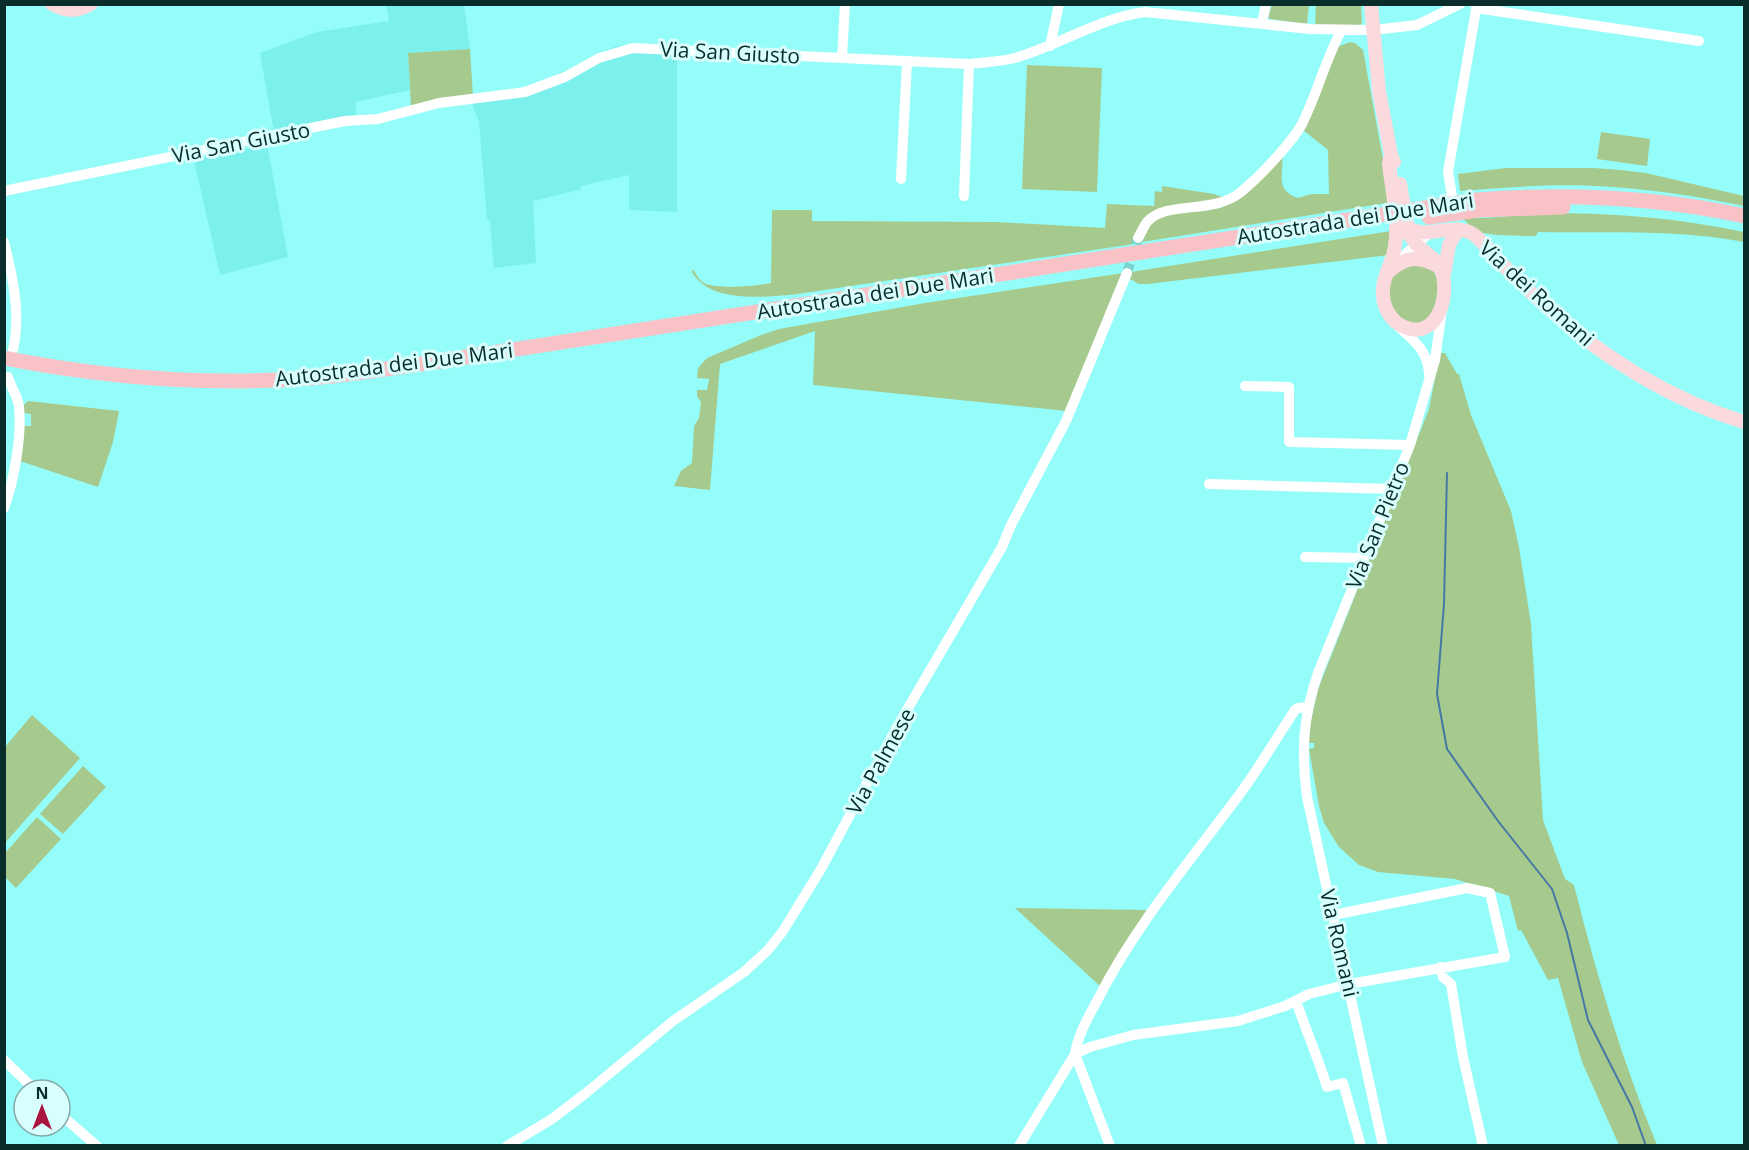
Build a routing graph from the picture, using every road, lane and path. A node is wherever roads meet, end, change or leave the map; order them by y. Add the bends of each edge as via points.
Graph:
1 (91, 4) edge
2 (844, 4) edge
3 (1059, 4) edge
4 (1266, 4) edge
5 (1371, 4) edge
6 (1460, 4) edge
7 (54, 6) edge
8 (1476, 6) edge
9 (1436, 10) edge
10 (1262, 23) junction
11 (1373, 30) junction
12 (1341, 31) junction
13 (1699, 41) dead end
14 (1050, 45) junction
15 (842, 58) junction
16 (907, 62) junction
17 (969, 64) junction
18 (1390, 155) junction
19 (1448, 177) junction
20 (901, 179) dead end
21 (4, 191) edge
22 (964, 196) dead end
23 (1744, 216) edge
24 (1369, 221) junction
25 (1744, 226) edge
26 (1407, 227) junction
27 (1458, 229) junction
28 (1431, 232) junction
29 (1138, 238) tunnel mouth
30 (4, 242) edge
31 (1417, 245) junction
32 (1398, 262) junction
33 (1442, 272) junction
34 (1126, 273) tunnel mouth
35 (1386, 274) junction
36 (1442, 309) junction
37 (1396, 322) junction
38 (9, 354) edge
39 (6, 373) edge
40 (1429, 378) junction
41 (1245, 386) dead end
42 (1744, 422) edge
43 (1410, 445) junction
44 (1209, 484) dead end
45 (1392, 489) junction
46 (4, 508) edge
47 (1305, 557) dead end
48 (1364, 558) junction
49 (1308, 707) junction
50 (1304, 739) joint
51 (1333, 915) junction
52 (1440, 967) junction
53 (1349, 984) junction
54 (1296, 1001) junction
55 (1075, 1054) junction
56 (4, 1060) edge
57 (23, 1078) edge
58 (72, 1124) edge
59 (97, 1146) edge
60 (507, 1146) edge
61 (1019, 1146) edge
62 (1110, 1146) edge
63 (1361, 1146) edge
64 (1383, 1146) edge
65 (1483, 1146) edge

1 - 7 main road via 70,11
2 - 15 street
3 - 14 street
4 - 10 street
5 - 11 main road
6 - 9 street, Via San Giusto
8 - 13 street
8 - 19 street
9 - 11 street, Via San Giusto via 1412,26
10 - 12 street, Via San Giusto
10 - 14 street, Via San Giusto via 1145,12 1104,22
11 - 12 street, Via San Giusto
11 - 18 main road
12 - 29 street via 1301,126 1248,185 1217,205 1161,212 1148,221
14 - 17 street, Via San Giusto via 1012,59
15 - 16 street, Via San Giusto
15 - 21 street, Via San Giusto via 633,48 606,55 525,92 440,103 378,119 345,121
16 - 17 street, Via San Giusto
16 - 20 street
17 - 22 street
18 - 26 main road
18 - 35 main road via 1396,232
19 - 27 street
19 - 28 street via 1446,213
23 - 24 highway, Autostrada dei Due Mari via 1675,203 1549,196 1477,200
24 - 25 highway, Autostrada dei Due Mari via 1559,207 1674,213
24 - 38 highway, Autostrada dei Due Mari via 353,374 239,381 160,379 77,371
24 - 39 highway, Autostrada dei Due Mari via 354,384 249,391 159,389
26 - 28 main road
26 - 31 main road
27 - 28 main road
27 - 33 main road
27 - 42 main road, Via dei Romani via 1473,235 1583,339 1656,384
28 - 31 street
30 - 38 street via 17,316 17,334
31 - 32 street
31 - 33 main road via 1437,261
32 - 33 main road via 1421,260
32 - 35 main road
33 - 36 main road
34 - 60 street, Via Palmese via 1066,421 1002,547 783,931 744,972 673,1021 552,1119
35 - 37 main road via 1382,294
36 - 37 main road via 1438,318 1425,327
36 - 40 street, Via San Pietro
37 - 40 street via 1417,342 1427,361
39 - 46 street via 17,396 20,419 14,470
40 - 43 street, Via San Pietro
41 - 43 street via 1289,387 1289,442
43 - 45 street, Via San Pietro
44 - 45 street
45 - 48 street, Via San Pietro
47 - 48 street
48 - 49 street, Via San Pietro
49 - 50 street, Via San Pietro
49 - 55 street via 1295,710 1244,789 1125,950 1089,1017
50 - 51 street, Via Romani via 1307,797
51 - 52 street via 1467,888 1490,893 1505,957
51 - 53 street, Via Romani
52 - 53 street
52 - 65 street via 1451,984
53 - 54 street
53 - 64 street, Via Romani
54 - 55 street via 1238,1021 1133,1035
54 - 63 street via 1327,1087 1343,1083
55 - 61 street
55 - 62 street
56 - 57 street
58 - 59 street

